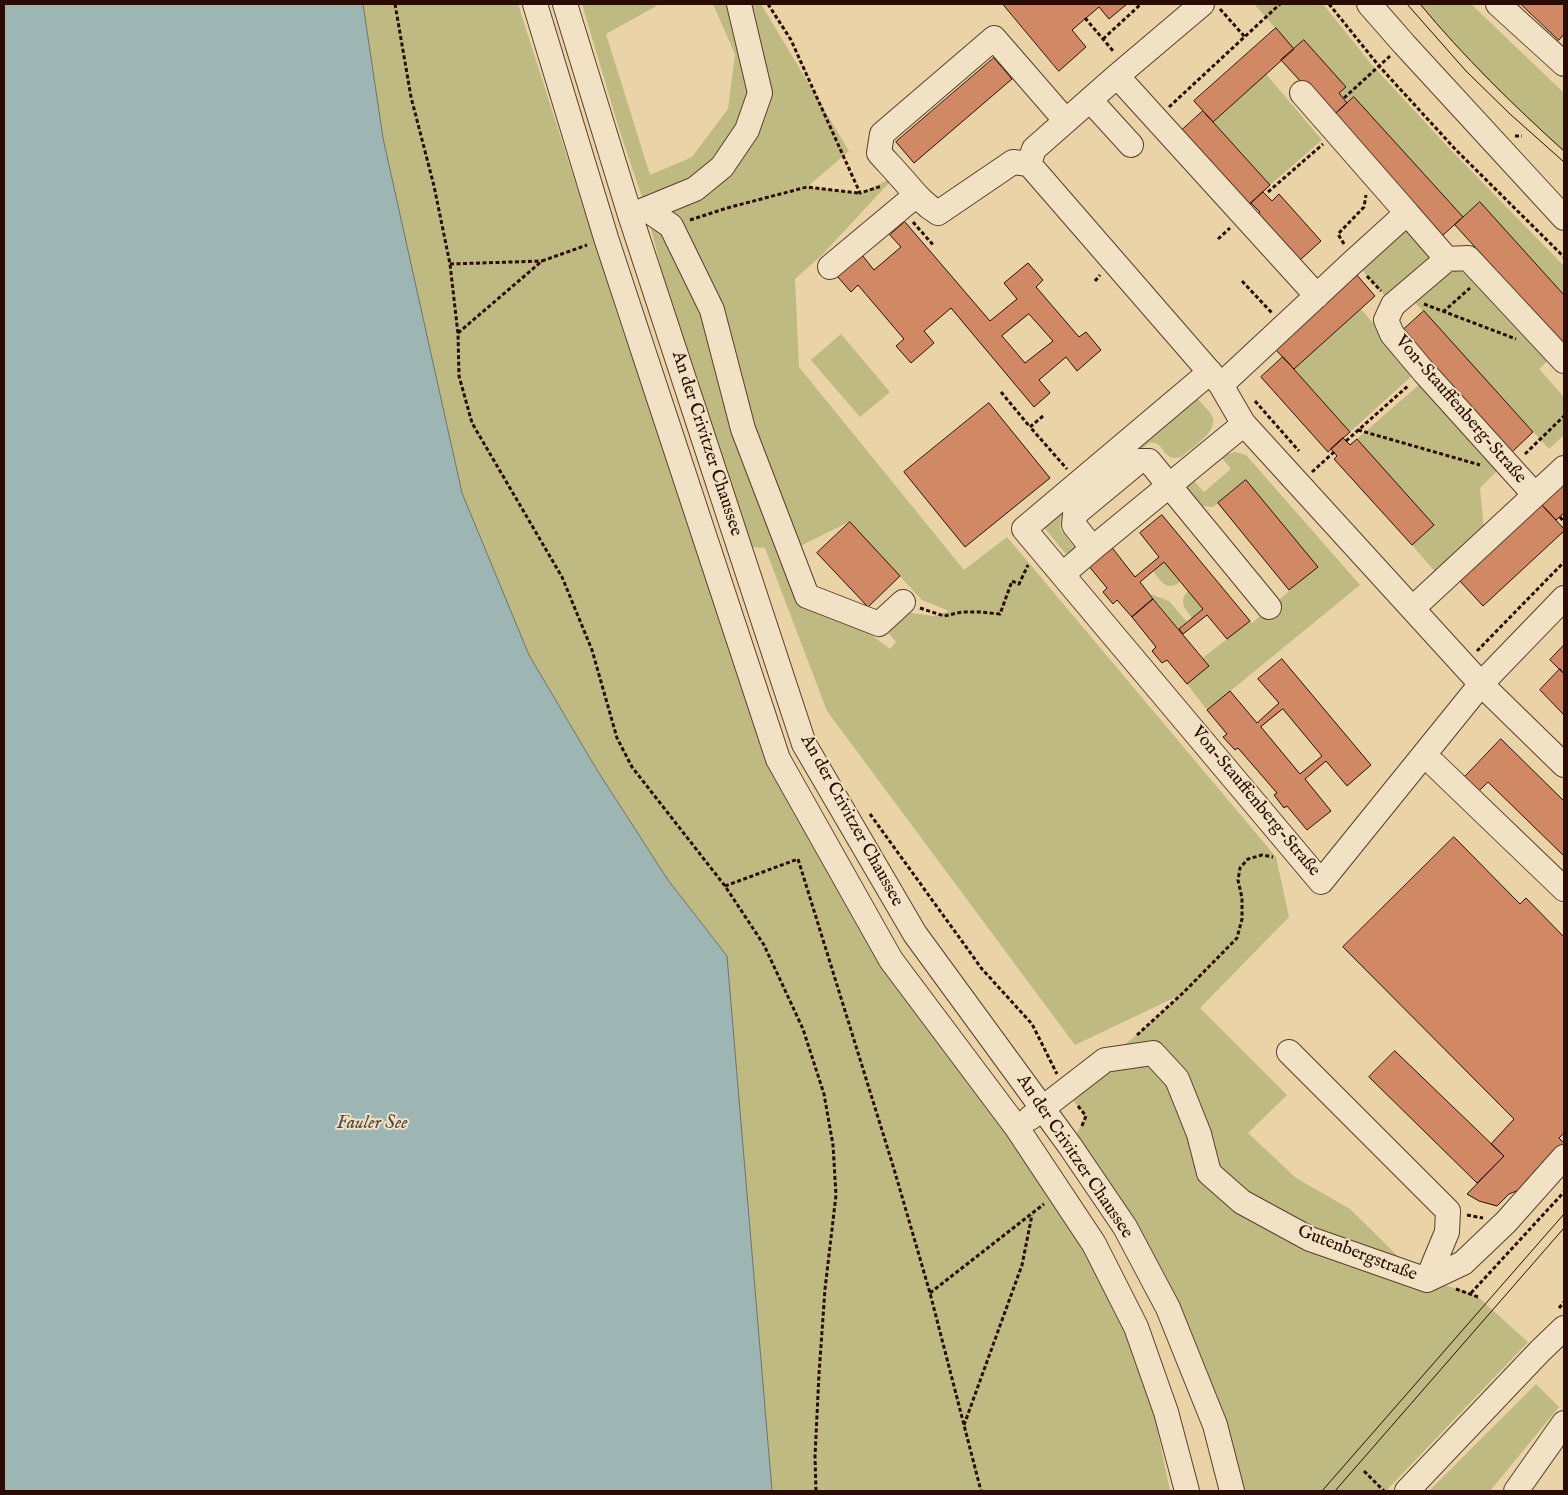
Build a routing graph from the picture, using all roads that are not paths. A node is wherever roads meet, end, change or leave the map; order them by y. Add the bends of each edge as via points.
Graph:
1 (535, 4) edge
2 (564, 4) edge
3 (739, 4) edge
4 (1369, 4) edge
5 (1498, 4) edge
6 (1193, 6) edge
7 (1564, 64) edge
8 (1122, 72) junction
9 (1302, 93) dead end
10 (1090, 100) junction
11 (1066, 121) junction
12 (1131, 146) dead end
13 (1029, 164) junction
14 (908, 202) junction
15 (638, 212) junction
16 (1407, 213) junction
17 (1564, 218) edge
18 (1447, 259) junction
19 (830, 267) dead end
20 (1317, 296) junction
21 (1564, 361) edge
22 (1221, 377) junction
23 (1244, 424) junction
24 (1564, 468) edge
25 (1170, 486) junction
26 (1535, 495) junction
27 (1098, 544) junction
28 (1063, 574) junction
29 (1564, 598) edge
30 (904, 602) road end
31 (1269, 607) dead end
32 (1413, 608) junction
33 (1481, 684) junction
34 (1434, 764) dead end
35 (1564, 765) edge
36 (1564, 890) edge
37 (1290, 1052) dead end
38 (1043, 1109) junction
39 (1017, 1128) junction
40 (1564, 1157) edge
41 (1427, 1280) junction
42 (1561, 1338) edge
43 (1564, 1423) edge
44 (1188, 1491) edge
45 (1232, 1491) edge
46 (1407, 1491) edge
47 (1516, 1491) edge

1 - 39 street, An der Crivitzer Chaussee via 606,238 778,759 891,960
2 - 15 street, An der Crivitzer Chaussee
3 - 15 street via 760,93 747,130 722,167 695,189
4 - 17 street
5 - 7 street
6 - 8 street
8 - 10 street
8 - 20 street via 1156,119
9 - 16 street
10 - 11 street
10 - 12 street
11 - 13 street via 1034,149
11 - 14 street via 994,38 882,134 879,153 899,175
13 - 14 street via 1013,162 938,213
13 - 22 street
14 - 19 street
15 - 30 street via 670,226 712,310 743,429 808,596 879,624
15 - 38 street, An der Crivitzer Chaussee via 804,744 915,934
16 - 18 street
16 - 20 street
18 - 21 street via 1468,258
18 - 26 street, Von-Stauffenberg-Straße via 1393,305 1386,320 1392,334 1424,372
20 - 22 street
22 - 23 street
22 - 28 street, Von-Stauffenberg-Straße via 1078,483 1024,529
23 - 25 street
23 - 32 street via 1307,477
24 - 26 street, Von-Stauffenberg-Straße
25 - 27 street
25 - 27 street via 1149,461 1139,461 1075,514 1074,525 1089,544
25 - 31 street
26 - 32 street, Von-Stauffenberg-Straße
27 - 28 street
28 - 33 street, Von-Stauffenberg-Straße via 1321,882
29 - 33 street, Von-Stauffenberg-Straße
32 - 33 street
33 - 35 street
34 - 36 street
37 - 41 street via 1448,1211 1447,1232
38 - 39 street, Gutenbergstraße
38 - 41 street, Gutenbergstraße via 1105,1060 1153,1053 1177,1079 1199,1134 1210,1173 1242,1202 1310,1239
38 - 45 street, An der Crivitzer Chaussee via 1125,1227 1168,1308 1215,1425
39 - 44 street, An der Crivitzer Chaussee via 1094,1244 1136,1327 1166,1412
40 - 41 street via 1506,1222 1463,1263
42 - 46 street
43 - 47 street

